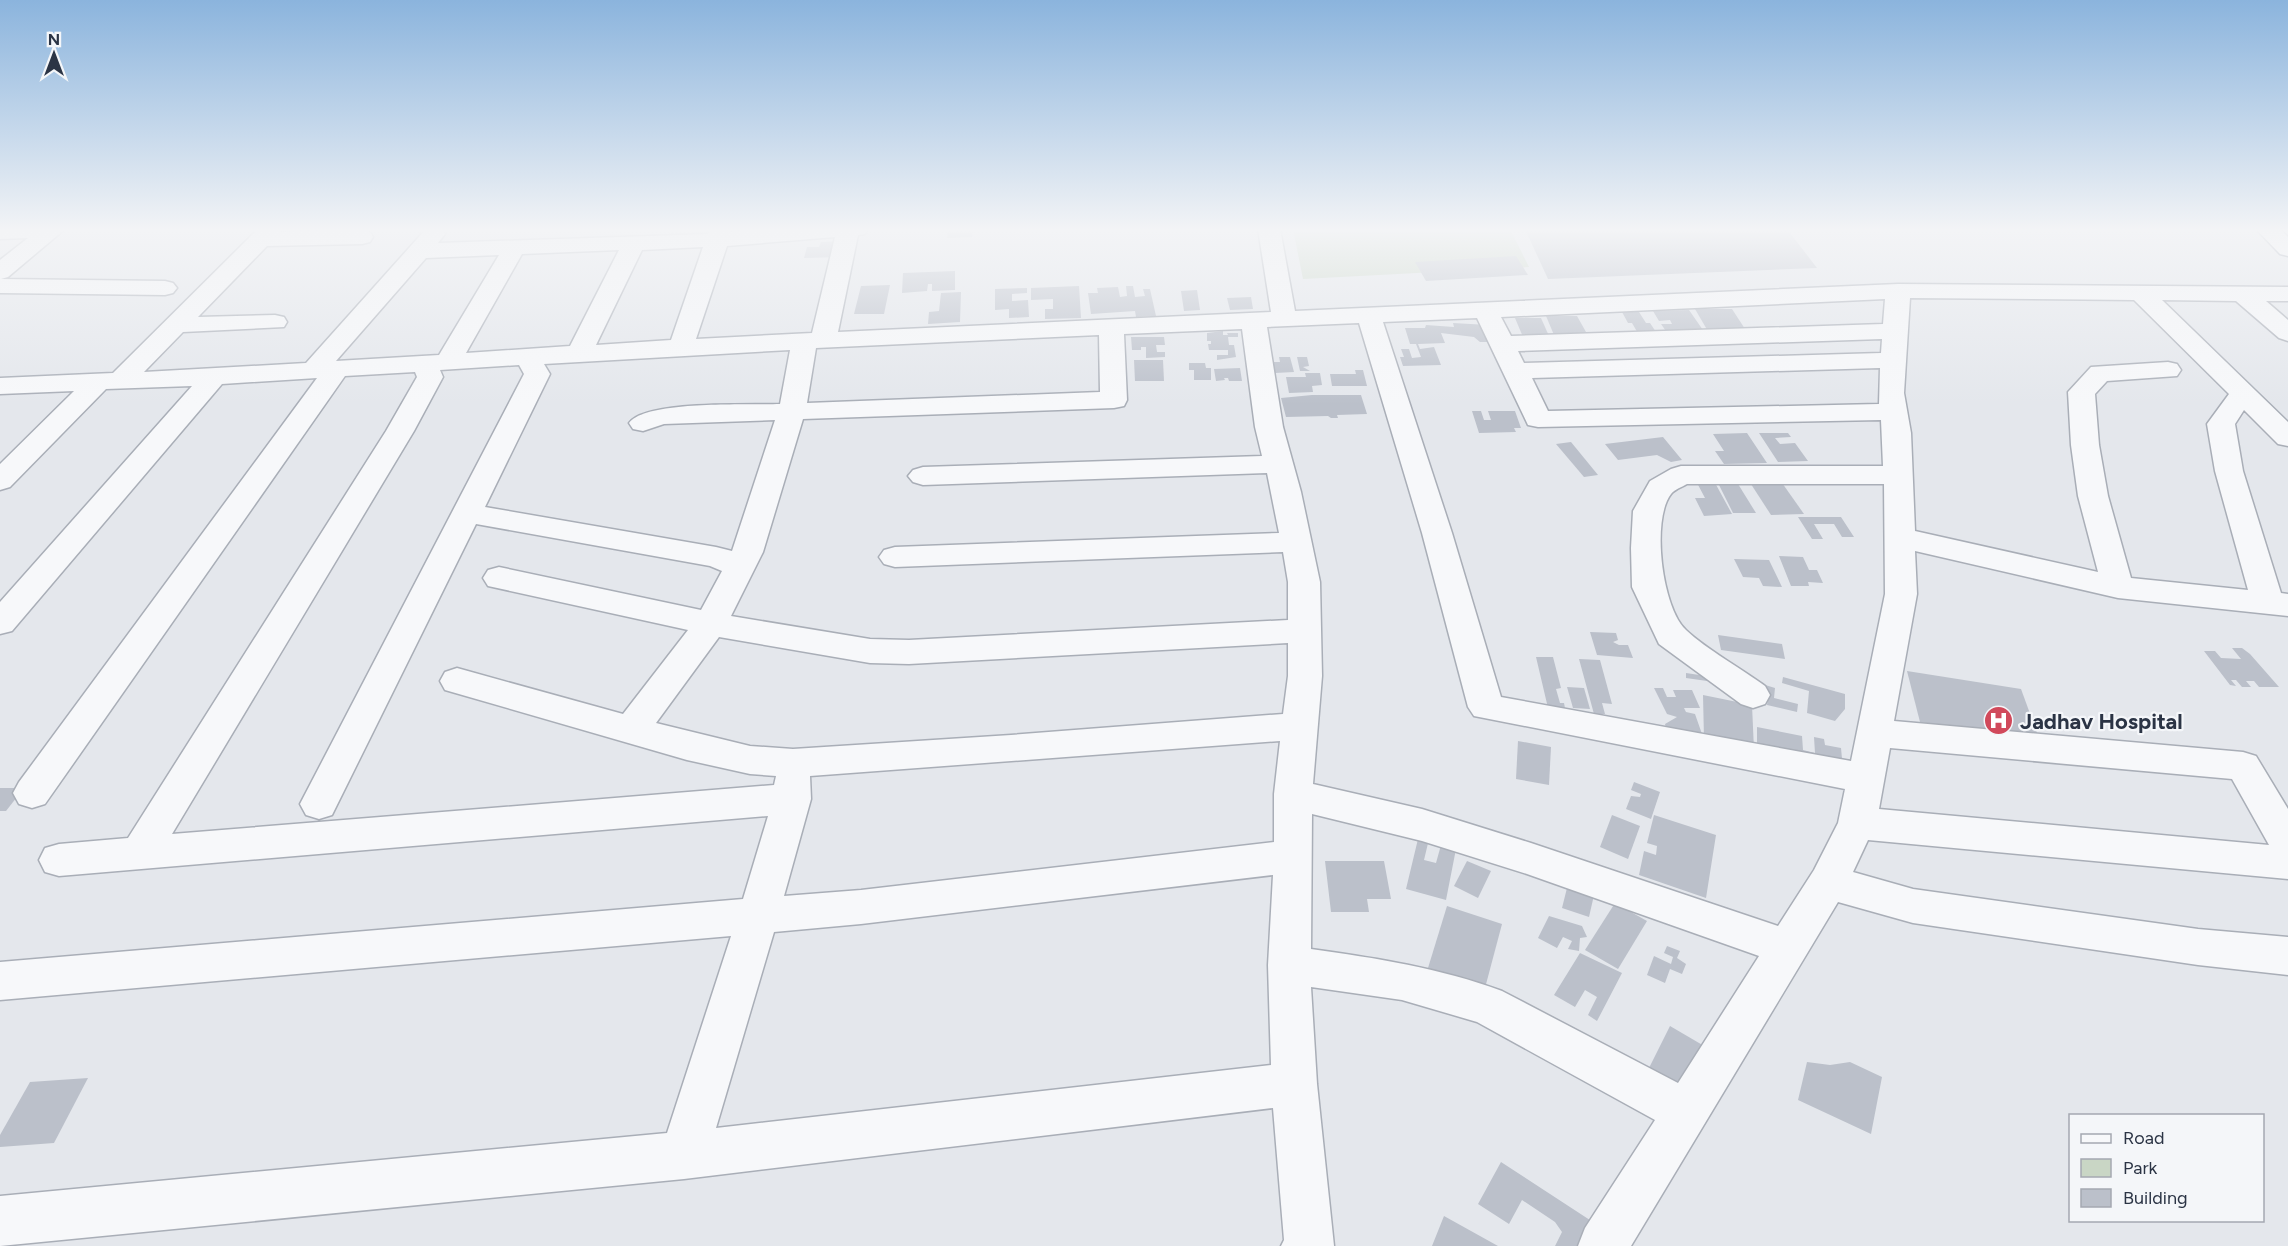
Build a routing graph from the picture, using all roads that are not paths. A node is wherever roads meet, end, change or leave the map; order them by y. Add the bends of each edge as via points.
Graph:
1 (95, 287) edge
2 (213, 287) edge
3 (391, 287) edge
4 (487, 287) edge
5 (612, 287) edge
6 (701, 287) edge
7 (832, 287) edge
8 (1268, 287) edge
9 (165, 288) dead end
10 (1898, 291) junction
11 (2140, 292) junction
12 (2243, 294) junction
13 (2288, 294) edge
14 (1486, 311) junction
15 (1369, 316) junction
16 (1268, 319) junction
17 (275, 322) dead end
18 (175, 325) junction
19 (1111, 326) junction
20 (2288, 333) edge
21 (814, 342) junction
22 (1502, 344) junction
23 (1894, 345) junction
24 (681, 347) junction
25 (578, 355) junction
26 (528, 358) junction
27 (437, 363) junction
28 (326, 370) junction
29 (2168, 370) dead end
30 (1515, 372) junction
31 (214, 376) junction
32 (108, 382) junction
33 (0, 386) edge
34 (2243, 393) junction
35 (792, 411) junction
36 (1893, 412) junction
37 (643, 423) dead end
38 (2288, 438) edge
39 (1279, 464) junction
40 (1898, 475) junction
41 (923, 476) dead end
42 (0, 481) edge
43 (467, 513) junction
44 (1899, 537) junction
45 (1296, 542) junction
46 (896, 557) dead end
47 (740, 566) junction
48 (499, 578) dead end
49 (2118, 587) junction
50 (2278, 605) edge
51 (0, 623) edge
52 (711, 624) junction
53 (1304, 632) junction
54 (457, 681) dead end
55 (1753, 695) dead end
56 (1300, 726) junction
57 (631, 730) junction
58 (1874, 733) junction
59 (1865, 778) junction
60 (793, 781) junction
61 (32, 793) dead end
62 (1293, 794) junction
63 (319, 804) dead end
64 (1857, 823) junction
65 (2288, 843) edge
66 (140, 853) junction
67 (1293, 856) junction
68 (58, 860) dead end
69 (2288, 863) edge
70 (1828, 882) junction
71 (758, 915) junction
72 (1788, 948) junction
73 (2288, 956) edge
74 (1289, 965) junction
75 (0, 981) edge
76 (1294, 1084) junction
77 (1686, 1112) junction
78 (684, 1155) junction
79 (0, 1221) edge
80 (1306, 1246) edge
81 (1603, 1246) edge

1 - 9 street
2 - 18 street
3 - 28 street
4 - 27 street
5 - 25 street
6 - 24 street
7 - 21 street
8 - 16 street
10 - 11 street
10 - 14 street
10 - 23 street
11 - 12 street
11 - 34 street
12 - 13 street
12 - 20 street
14 - 15 street
14 - 22 street
15 - 16 street
15 - 59 street via 1486,706
16 - 19 street
16 - 39 street via 1269,427
17 - 18 street
18 - 32 street
19 - 21 street
19 - 35 street via 1114,400
21 - 24 street
21 - 35 street
22 - 23 street
22 - 30 street
23 - 30 street
23 - 36 street
24 - 25 street
25 - 26 street
26 - 27 street
26 - 43 street via 537,374
27 - 28 street
27 - 66 street via 400,431
28 - 31 street
28 - 61 street
29 - 49 street via 2100,373 2081,392 2093,496
30 - 36 street via 1538,419
31 - 32 street
31 - 51 street
32 - 33 street
32 - 42 street
34 - 38 street
34 - 50 street via 2221,424 2229,471
35 - 37 street via 660,416
35 - 47 street
36 - 40 street
39 - 41 street
39 - 45 street
40 - 44 street
40 - 55 street via 1681,475 1660,487 1648,511 1648,587 1671,636
43 - 47 street via 716,557
43 - 63 street
44 - 49 street
44 - 58 street via 1901,594
45 - 46 street
45 - 53 street via 1304,582
47 - 52 street
48 - 52 street
49 - 50 street
52 - 53 street via 870,651 909,652
52 - 57 street
53 - 56 street
54 - 57 street
56 - 60 street via 1011,749
56 - 62 street
57 - 60 street via 750,760
58 - 59 street
58 - 65 street via 2243,766
59 - 64 street
60 - 66 street
60 - 71 street
62 - 67 street
62 - 72 street via 1432,828
64 - 69 street
64 - 70 street
66 - 68 street
67 - 71 street via 861,907
67 - 74 street
70 - 72 street
70 - 73 street via 1913,906
71 - 75 street
71 - 78 street
72 - 77 street
74 - 76 street
74 - 77 street via 1402,981 1487,1005
76 - 78 street
76 - 80 street via 1309,1245
77 - 81 street
78 - 79 street

